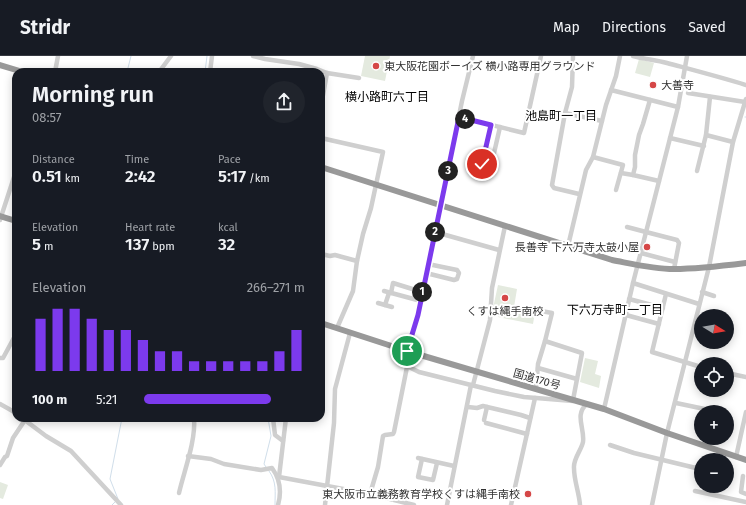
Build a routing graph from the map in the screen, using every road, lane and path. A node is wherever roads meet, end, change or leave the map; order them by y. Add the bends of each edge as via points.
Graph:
1 (58, 56) edge
2 (171, 56) edge
3 (212, 56) edge
4 (253, 56) edge
5 (473, 56) edge
6 (541, 56) edge
7 (573, 56) edge
8 (620, 56) edge
9 (633, 56) edge
10 (687, 56) edge
11 (639, 57) edge
12 (0, 65) edge
13 (56, 68) edge
14 (162, 68) edge
15 (210, 68) edge
16 (313, 68) edge
17 (12, 69) edge
18 (685, 69) junction
19 (327, 73) joint
20 (359, 78) dead end
21 (325, 84) edge
22 (746, 85) edge
23 (611, 90) junction
24 (688, 93) dead end
25 (710, 97) junction
26 (650, 100) junction
27 (746, 101) edge
28 (678, 107) junction
29 (565, 113) junction
30 (744, 116) edge
31 (459, 117) junction
32 (602, 121) junction
33 (491, 125) junction
34 (500, 127) junction
35 (706, 135) junction
36 (670, 138) junction
37 (325, 139) edge
38 (733, 142) junction
39 (704, 146) junction
40 (593, 158) junction
41 (325, 167) edge
42 (697, 171) dead end
43 (621, 173) junction
44 (633, 175) junction
45 (659, 181) junction
46 (12, 182) edge
47 (375, 184) junction
48 (616, 190) dead end
49 (579, 194) junction
50 (440, 205) junction
51 (0, 217) edge
52 (12, 220) edge
53 (505, 226) junction
54 (627, 227) dead end
55 (435, 232) junction
56 (646, 232) junction
57 (568, 246) junction
58 (499, 250) junction
59 (641, 253) junction
60 (325, 255) edge
61 (357, 261) junction
62 (746, 263) edge
63 (428, 264) junction
64 (638, 265) junction
65 (674, 265) junction
66 (709, 267) junction
67 (426, 273) junction
68 (633, 283) junction
69 (388, 292) junction
70 (422, 292) junction
71 (702, 292) junction
72 (666, 294) junction
73 (714, 296) dead end
74 (629, 299) junction
75 (421, 301) junction
76 (378, 303) dead end
77 (700, 304) junction
78 (385, 305) junction
79 (392, 307) dead end
80 (662, 308) junction
81 (541, 311) dead end
82 (626, 315) junction
83 (325, 324) edge
84 (658, 324) junction
85 (337, 328) junction
86 (350, 333) junction
87 (12, 341) edge
88 (545, 342) junction
89 (409, 352) junction
90 (0, 358) edge
91 (684, 362) junction
92 (694, 365) edge
93 (407, 366) junction
94 (538, 368) junction
95 (477, 372) junction
96 (734, 374) edge
97 (746, 377) edge
98 (577, 379) junction
99 (472, 385) junction
100 (536, 389) junction
101 (535, 398) junction
102 (576, 401) junction
103 (676, 403) junction
104 (0, 404) edge
105 (587, 404) junction
106 (468, 407) junction
107 (487, 407) junction
108 (694, 407) edge
109 (604, 409) junction
110 (12, 411) edge
111 (746, 414) edge
112 (530, 418) junction
113 (21, 422) edge
114 (27, 422) edge
115 (194, 422) edge
116 (273, 422) edge
117 (285, 422) edge
118 (667, 433) junction
119 (527, 434) junction
120 (283, 441) junction
121 (610, 445) dead end
122 (188, 456) junction
123 (736, 457) junction
124 (746, 460) edge
125 (662, 461) junction
126 (437, 463) junction
127 (0, 465) edge
128 (454, 466) junction
129 (694, 468) edge
130 (744, 476) dead end
131 (279, 477) junction
132 (744, 484) edge
133 (328, 486) junction
134 (178, 493) dead end
135 (700, 493) edge
136 (370, 494) junction
137 (746, 494) edge
138 (746, 502) edge
139 (402, 504) edge
140 (120, 505) edge
141 (278, 505) edge
142 (325, 505) edge
143 (414, 505) edge
144 (447, 505) edge
145 (511, 505) edge
146 (580, 505) edge
147 (652, 505) edge

1 - 13 street
2 - 14 street
3 - 15 street
4 - 16 street
5 - 31 street
6 - 34 street via 524,133
7 - 29 street via 572,87
8 - 23 street
9 - 11 street
10 - 18 street
11 - 18 street
12 - 17 highway
18 - 22 street
18 - 28 street
19 - 20 street
19 - 21 street
23 - 26 street
23 - 32 street
24 - 25 street
25 - 27 street
25 - 35 street
26 - 28 street
26 - 44 street via 639,135
27 - 30 street
28 - 36 street
29 - 32 street
29 - 49 street via 552,185 554,188
30 - 38 street
31 - 33 street
31 - 50 street
32 - 40 street
33 - 34 street
33 - 34 street via 482,164 491,166
35 - 38 street
35 - 39 street
36 - 39 street
36 - 45 street
37 - 47 street via 383,152
38 - 66 street
39 - 42 street
40 - 43 street via 623,165
40 - 49 street via 586,170
41 - 47 highway
43 - 44 street
43 - 48 street
44 - 45 street
45 - 56 street
46 - 51 street
47 - 50 highway
47 - 61 street
49 - 57 street
50 - 53 highway
50 - 55 street
51 - 52 highway
53 - 57 highway
53 - 58 street
54 - 56 street
55 - 58 street
55 - 63 street
56 - 59 street
56 - 65 street via 677,240 679,243
57 - 64 highway
58 - 95 street via 492,288 490,320
59 - 64 street
59 - 65 street
60 - 61 street
61 - 85 street via 353,291
62 - 66 highway
63 - 67 street
63 - 67 street via 457,270 459,274 457,280 454,280
64 - 65 highway
64 - 68 street
65 - 66 highway
66 - 71 street
67 - 70 street
68 - 72 street
68 - 74 street
69 - 70 street via 393,283
69 - 75 street
69 - 78 street
70 - 75 street
71 - 73 street
71 - 77 street
72 - 77 street
72 - 80 street
74 - 80 street
74 - 82 street
75 - 89 street
76 - 78 street
77 - 91 street
78 - 79 street
80 - 84 street
81 - 88 street via 552,313
82 - 84 street
82 - 109 street
83 - 85 highway, 国道170号
84 - 91 street via 652,352
85 - 86 highway, 国道170号
86 - 89 highway, 国道170号
86 - 133 street via 335,390
87 - 90 street via 3,358
88 - 94 street
88 - 98 street via 582,353
89 - 93 street
89 - 95 highway, 国道170号
91 - 92 street
91 - 103 street
93 - 99 street via 419,372
93 - 136 street via 394,432 383,436
94 - 98 street
94 - 100 street
95 - 99 street
95 - 100 highway, 国道170号
96 - 97 street
98 - 102 street
99 - 101 street
99 - 106 street
100 - 102 highway, 国道170号
101 - 102 street
101 - 112 street
102 - 105 highway, 国道170号
103 - 108 street
103 - 118 street
104 - 110 street
105 - 109 highway, 国道170号
105 - 146 street via 581,413 583,441 574,468
106 - 107 street
106 - 128 street
107 - 112 street
107 - 119 street via 485,421
109 - 118 highway, 国道170号
111 - 123 street
112 - 119 street
113 - 127 street via 7,456
114 - 140 street via 71,451
115 - 122 street
116 - 120 street via 275,435
117 - 120 street
118 - 123 highway, 国道170号
118 - 125 street
119 - 145 street
120 - 131 street
121 - 125 street
122 - 131 street via 261,470 272,468
122 - 134 street
123 - 124 highway, 国道170号
125 - 129 street
125 - 147 street
126 - 126 street via 433,480 418,477 420,459
126 - 128 street
128 - 144 street
130 - 132 street
131 - 133 street
131 - 141 street
132 - 137 street via 741,492
133 - 136 street
133 - 142 street
135 - 138 street
136 - 139 street
139 - 143 street

